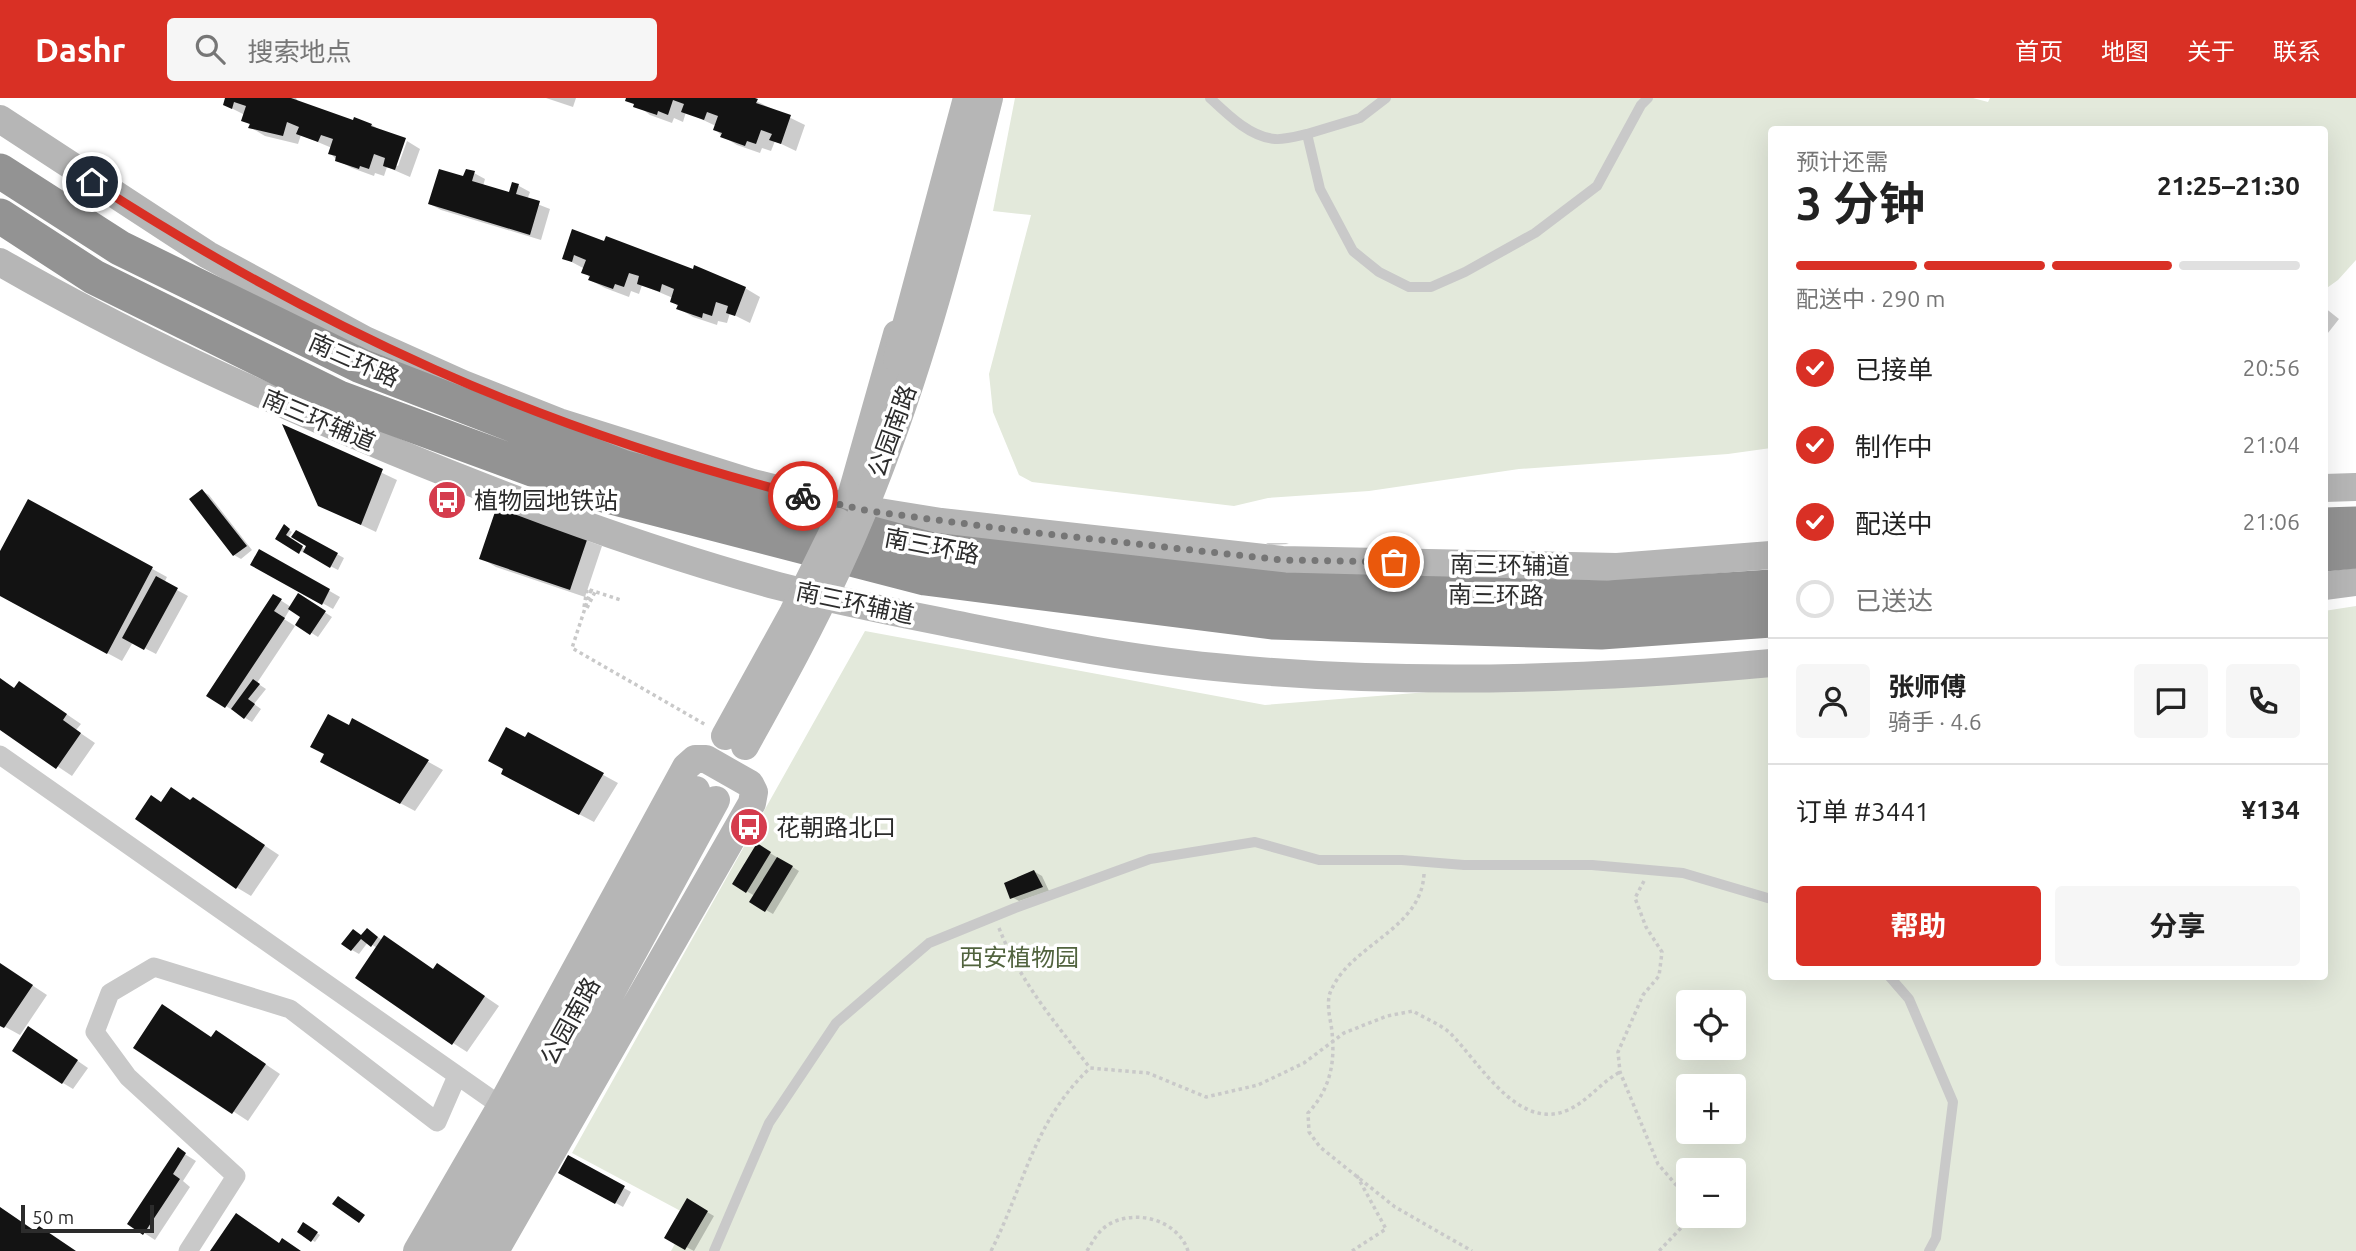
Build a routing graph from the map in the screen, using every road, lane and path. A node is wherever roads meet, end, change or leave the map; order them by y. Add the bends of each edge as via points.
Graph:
1 (958, 98) edge
2 (967, 98) edge
3 (989, 98) edge
4 (996, 98) edge
5 (1210, 98) edge
6 (1386, 98) edge
7 (1648, 98) edge
8 (0, 119) edge
9 (1307, 134) junction
10 (0, 171) edge
11 (0, 216) edge
12 (0, 262) edge
13 (2356, 487) edge
14 (2328, 488) edge
15 (858, 509) junction
16 (2356, 524) edge
17 (2328, 526) edge
18 (2356, 551) edge
19 (2328, 554) edge
20 (1768, 555) edge
21 (2356, 582) edge
22 (2328, 586) edge
23 (1768, 587) edge
24 (593, 591) junction
25 (621, 600) dead end
26 (587, 601) junction
27 (584, 612) junction
28 (1768, 620) edge
29 (1768, 663) edge
30 (0, 755) edge
31 (700, 786) junction
32 (1424, 862) junction
33 (1650, 870) junction
34 (1768, 898) edge
35 (994, 917) junction
36 (1892, 980) edge
37 (1333, 1041) junction
38 (1090, 1068) junction
39 (1620, 1072) junction
40 (457, 1076) junction
41 (501, 1107) junction
42 (1355, 1173) junction
43 (188, 1251) edge
44 (417, 1251) edge
45 (443, 1251) edge
46 (470, 1251) edge
47 (495, 1251) edge
48 (714, 1251) edge
49 (991, 1251) edge
50 (1087, 1251) edge
51 (1188, 1251) edge
52 (1352, 1251) edge
53 (1472, 1251) edge
54 (1662, 1251) edge
55 (1929, 1251) edge

1 - 15 main road via 957,126
2 - 3 main road, 公园南路, bridge via 893,375 859,472 735,741 832,581 873,485 958,224
4 - 15 main road via 971,212
5 - 9 lane via 1253,131 1275,139
6 - 9 lane via 1360,118
7 - 9 lane via 1597,186 1535,233 1432,287 1409,287 1378,272 1353,251 1320,189
8 - 15 main road, 南三环辅道 via 208,255 365,340 572,427 740,480
10 - 23 highway, 南三环路 via 120,248 361,366 625,468 932,550 1284,590 1609,598
11 - 28 highway, 南三环路 via 94,277 339,398 600,494 925,578 1272,622 1601,632
12 - 29 main road, 南三环辅道 via 250,390 525,506 702,564 846,602 1012,636 1214,667 1486,678
13 - 14 main road
15 - 20 main road, 南三环辅道 via 1282,560 1617,567
16 - 17 highway
18 - 19 highway
21 - 22 main road
24 - 25 path
24 - 26 path
24 - 26 path via 587,589
26 - 27 path
26 - 27 path
27 - 31 path via 572,648 709,726
30 - 40 street
31 - 41 main road
31 - 45 main road, 公园南路
31 - 46 main road, 公园南路
31 - 47 main road via 695,759 706,759 750,784 752,803
32 - 33 lane
32 - 35 lane via 1319,860 1255,842 1150,859
32 - 37 path via 1423,883 1403,921 1378,938 1329,994
33 - 34 lane via 1683,873
33 - 39 path via 1635,898 1662,952 1659,976 1643,995 1618,1052
35 - 38 path via 1011,961 1039,1005
35 - 48 lane via 929,943 836,1023 769,1123
36 - 55 lane via 1909,999 1953,1102 1936,1238
37 - 38 path via 1304,1063 1258,1085 1206,1097 1148,1073
37 - 39 path via 1344,1032 1413,1011 1447,1031 1508,1096 1530,1112 1549,1116 1568,1110
37 - 42 path via 1331,1074 1324,1096 1308,1113 1309,1132 1320,1147
38 - 49 path via 1065,1092 1042,1129
39 - 54 path via 1658,1164 1677,1186 1687,1210 1681,1228
40 - 41 street
40 - 43 street via 437,1122 290,1009 154,967 110,993 95,1032 128,1077 236,1175
41 - 44 main road
42 - 52 path via 1386,1229
42 - 53 path via 1395,1207
50 - 51 path via 1109,1225 1143,1217 1175,1231

